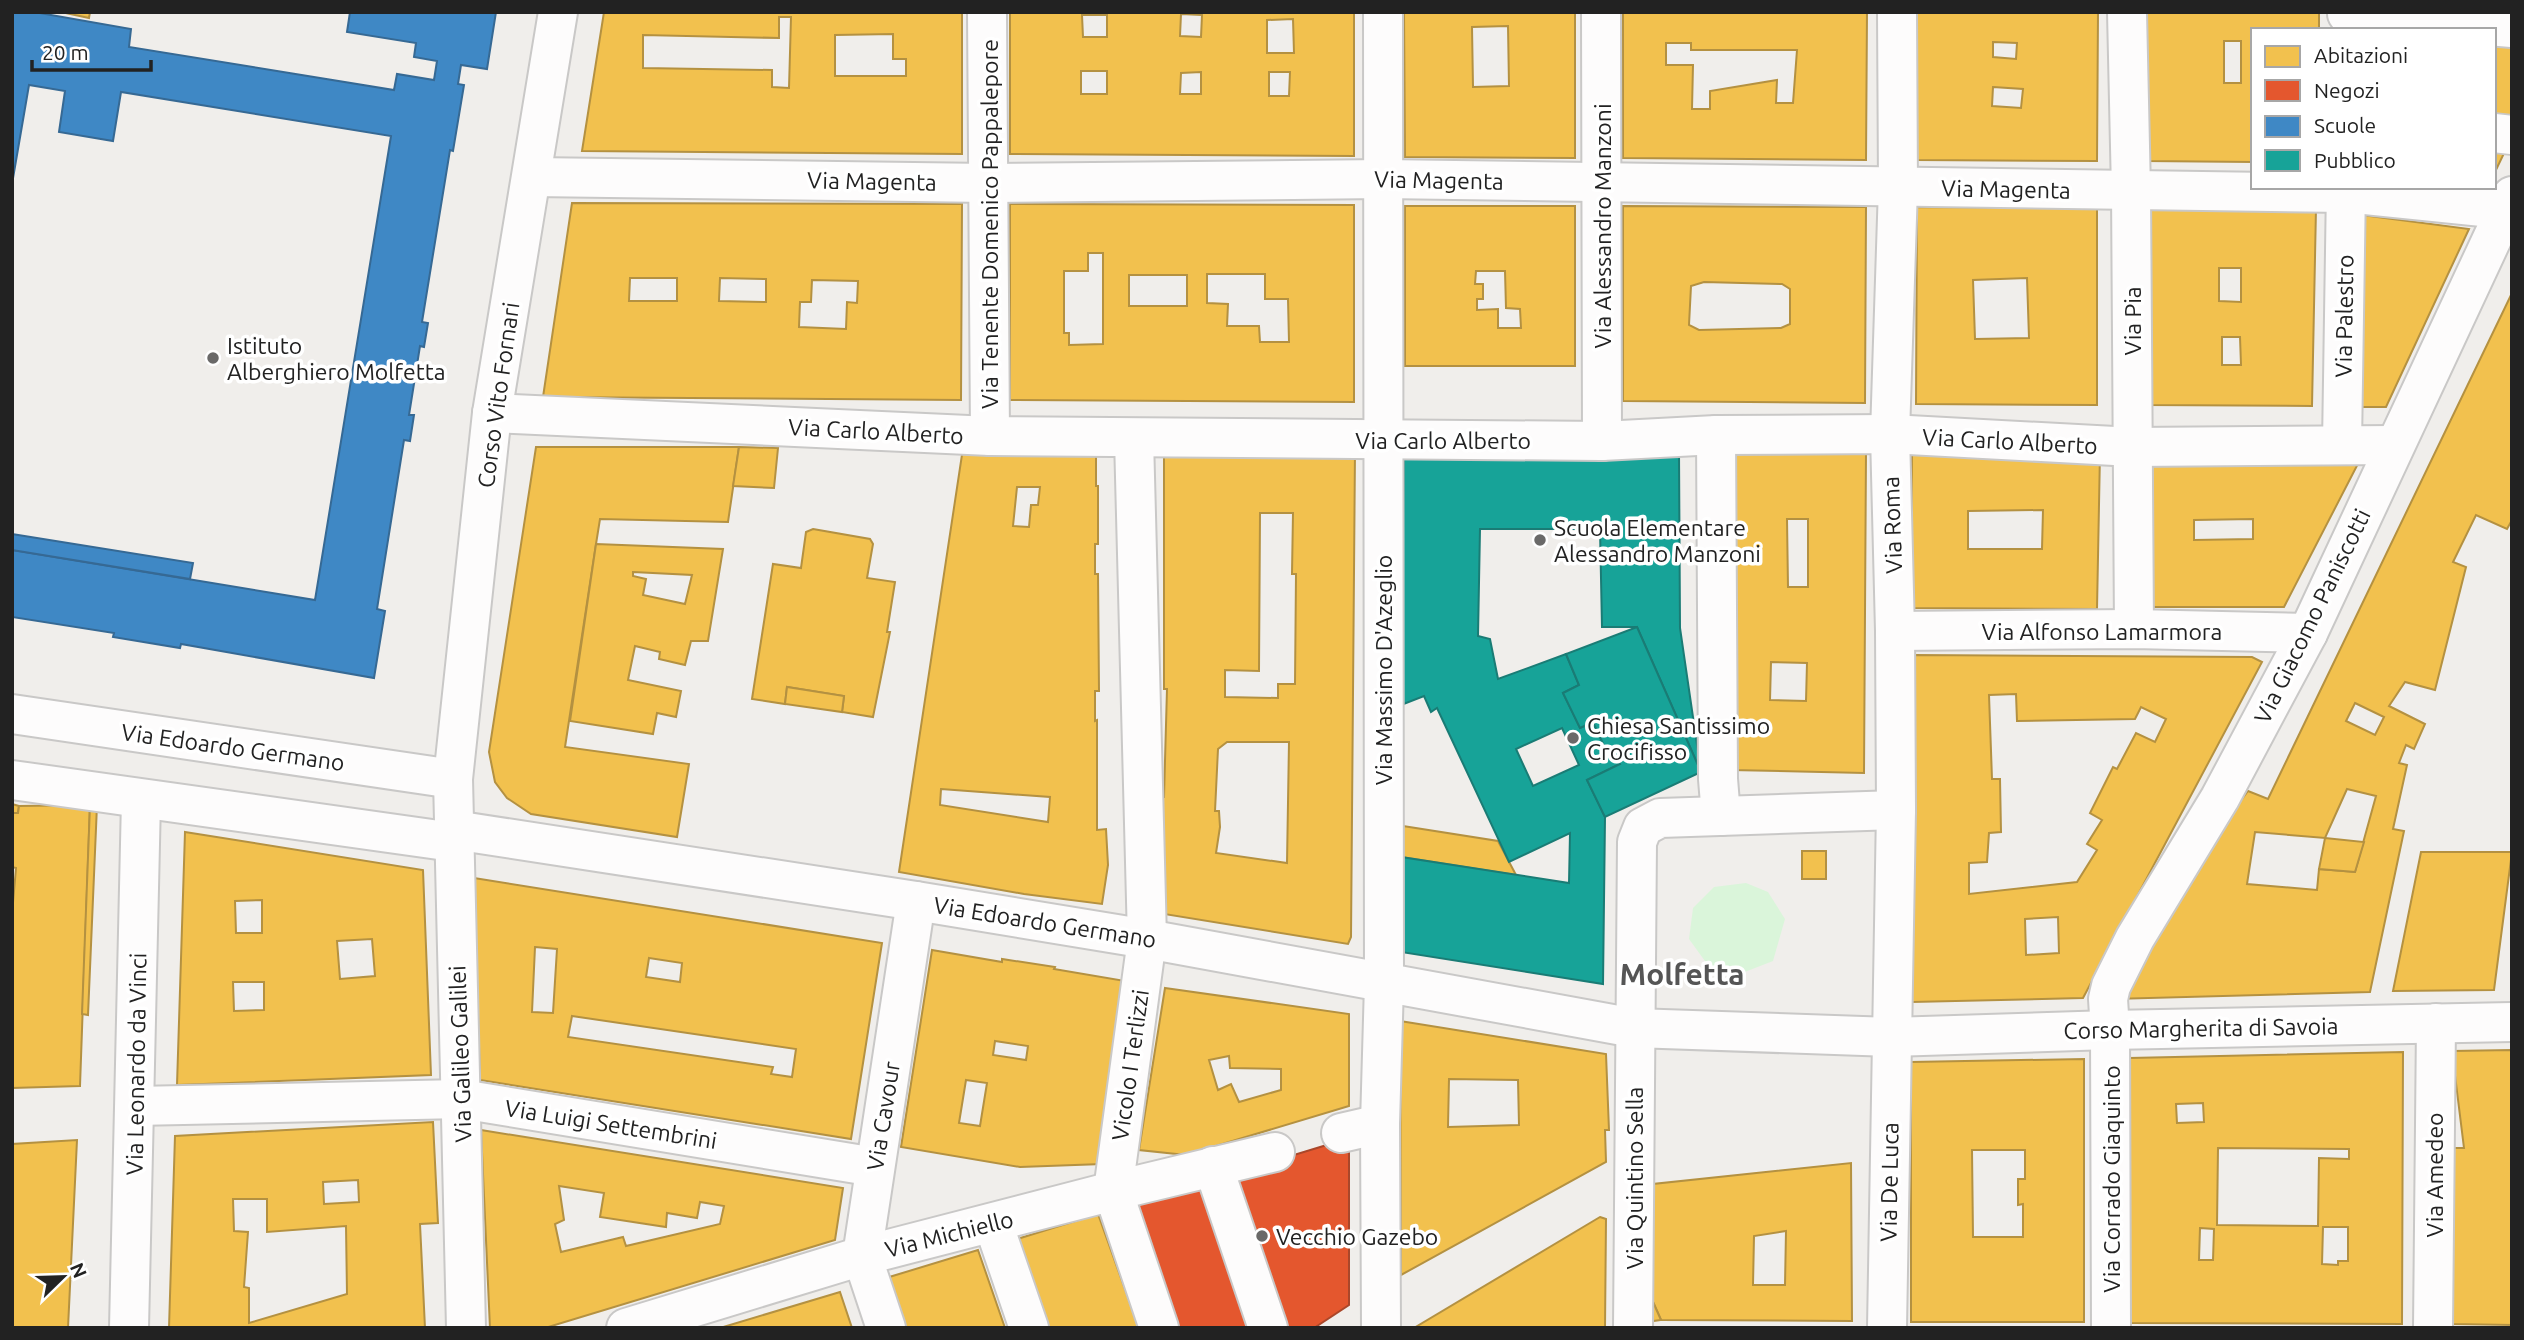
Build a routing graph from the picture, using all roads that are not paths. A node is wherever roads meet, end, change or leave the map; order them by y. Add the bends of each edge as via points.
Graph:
1 (558, 12) edge
2 (987, 12) edge
3 (1383, 12) edge
4 (1601, 12) edge
5 (1897, 12) edge
6 (2127, 12) edge
7 (2347, 19) edge
8 (2512, 28) edge
9 (532, 177) junction
10 (1383, 179) junction
11 (989, 183) junction
12 (1602, 183) junction
13 (1898, 187) junction
14 (2346, 190) edge
15 (2131, 191) junction
16 (2510, 205) edge
17 (492, 413) junction
18 (1716, 435) junction
19 (1889, 435) junction
20 (990, 436) junction
21 (1134, 438) junction
22 (1383, 440) junction
23 (1602, 441) junction
24 (2342, 444) junction
25 (2395, 445) junction
26 (2133, 447) junction
27 (2134, 629) junction
28 (1895, 631) junction
29 (2308, 634) junction
30 (12, 714) edge
31 (453, 779) junction
32 (12, 780) edge
33 (141, 800) junction
34 (1896, 810) junction
35 (1721, 816) junction
36 (454, 836) junction
37 (916, 901) junction
38 (1147, 939) junction
39 (1384, 984) junction
40 (2512, 1022) edge
41 (2435, 1023) junction
42 (1634, 1028) junction
43 (2110, 1030) junction
44 (1891, 1037) junction
45 (461, 1099) junction
46 (135, 1106) junction
47 (1380, 1124) junction
48 (1341, 1133) dead end
49 (1275, 1152) dead end
50 (1213, 1166) junction
51 (876, 1167) junction
52 (1113, 1191) junction
53 (993, 1223) junction
54 (862, 1256) junction
55 (1379, 1327) edge
56 (129, 1328) edge
57 (467, 1328) edge
58 (626, 1328) edge
59 (886, 1328) edge
60 (1029, 1328) edge
61 (1159, 1328) edge
62 (1268, 1328) edge
63 (1633, 1328) edge
64 (1887, 1328) edge
65 (2110, 1328) edge
66 (2433, 1328) edge

1 - 9 street, Corso Vito Fornari
2 - 11 street, Via Tenente Domenico Pappalepore
3 - 10 street, Via Massimo D'Azeglio
4 - 12 street, Via Alessandro Manzoni
5 - 13 street, Via Roma
6 - 15 street, Via Pia
7 - 8 street
9 - 11 street, Via Magenta
9 - 17 street, Corso Vito Fornari
10 - 11 street, Via Magenta
10 - 12 street, Via Magenta
10 - 22 street, Via Massimo D'Azeglio
11 - 20 street, Via Tenente Domenico Pappalepore
12 - 13 street, Via Magenta
12 - 23 street, Via Alessandro Manzoni
13 - 15 street, Via Magenta
13 - 19 street, Via Roma
14 - 15 street, Via Magenta
14 - 16 street, Via Magenta
14 - 24 street, Via Palestro
15 - 26 street, Via Pia
16 - 25 street, Via Giacomo Paniscotti
17 - 20 street, Via Carlo Alberto
17 - 31 street, Corso Vito Fornari
18 - 19 street, Via Carlo Alberto
18 - 23 street, Via Carlo Alberto
18 - 35 street
19 - 26 street, Via Carlo Alberto
19 - 28 street, Via Roma
20 - 21 street, Via Carlo Alberto
21 - 22 street, Via Carlo Alberto
21 - 38 street, Vicolo I Terlizzi
22 - 23 street, Via Carlo Alberto
22 - 39 street, Via Massimo D'Azeglio
24 - 25 street, Via Carlo Alberto
24 - 26 street, Via Carlo Alberto
25 - 29 street, Via Giacomo Paniscotti
26 - 27 street, Via Pia
27 - 28 street, Via Alfonso Lamarmora
27 - 29 street, Via Alfonso Lamarmora
28 - 34 street, Via Roma
29 - 43 street, Via Giacomo Paniscotti via 2220,798 2135,938 2111,986
30 - 31 street, Via Edoardo Germano
31 - 36 street, Via Galileo Galilei
32 - 33 street, Via Edoardo Germano
33 - 36 street, Via Edoardo Germano
33 - 46 street, Via Leonardo da Vinci
34 - 35 street, Via Quintino Sella
34 - 44 street, Via Roma
35 - 42 street, Via Quintino Sella via 1660,818 1643,827 1637,842
36 - 37 street, Via Edoardo Germano
36 - 45 street, Via Galileo Galilei
37 - 38 street, Via Edoardo Germano
37 - 51 street, Via Cavour
38 - 39 street, Via Edoardo Germano
38 - 52 street, Vicolo I Terlizzi
39 - 42 street, Via Edoardo Germano
39 - 47 street, Via Massimo D'Azeglio
40 - 41 street, Corso Margherita di Savoia
41 - 43 street, Corso Margherita di Savoia
41 - 66 street, Via Amedeo
42 - 44 street, Corso Margherita di Savoia
42 - 63 street, Via Quintino Sella
43 - 44 street, Corso Margherita di Savoia
43 - 65 street, Via Corrado Giaquinto
44 - 64 street, Via De Luca
45 - 46 street, Via Luigi Settembrini
45 - 51 street, Via Luigi Settembrini
45 - 57 street, Via Galileo Galilei
46 - 56 street, Via Leonardo da Vinci
47 - 48 street
47 - 55 street, Via Massimo D'Azeglio
49 - 50 street, Via Michiello
50 - 52 street, Via Michiello
50 - 62 street
51 - 54 street, Via Cavour
52 - 53 street, Via Michiello
52 - 61 street
53 - 54 street, Via Michiello
53 - 60 street
54 - 58 street, Via Michiello
54 - 59 street, Via Cavour

